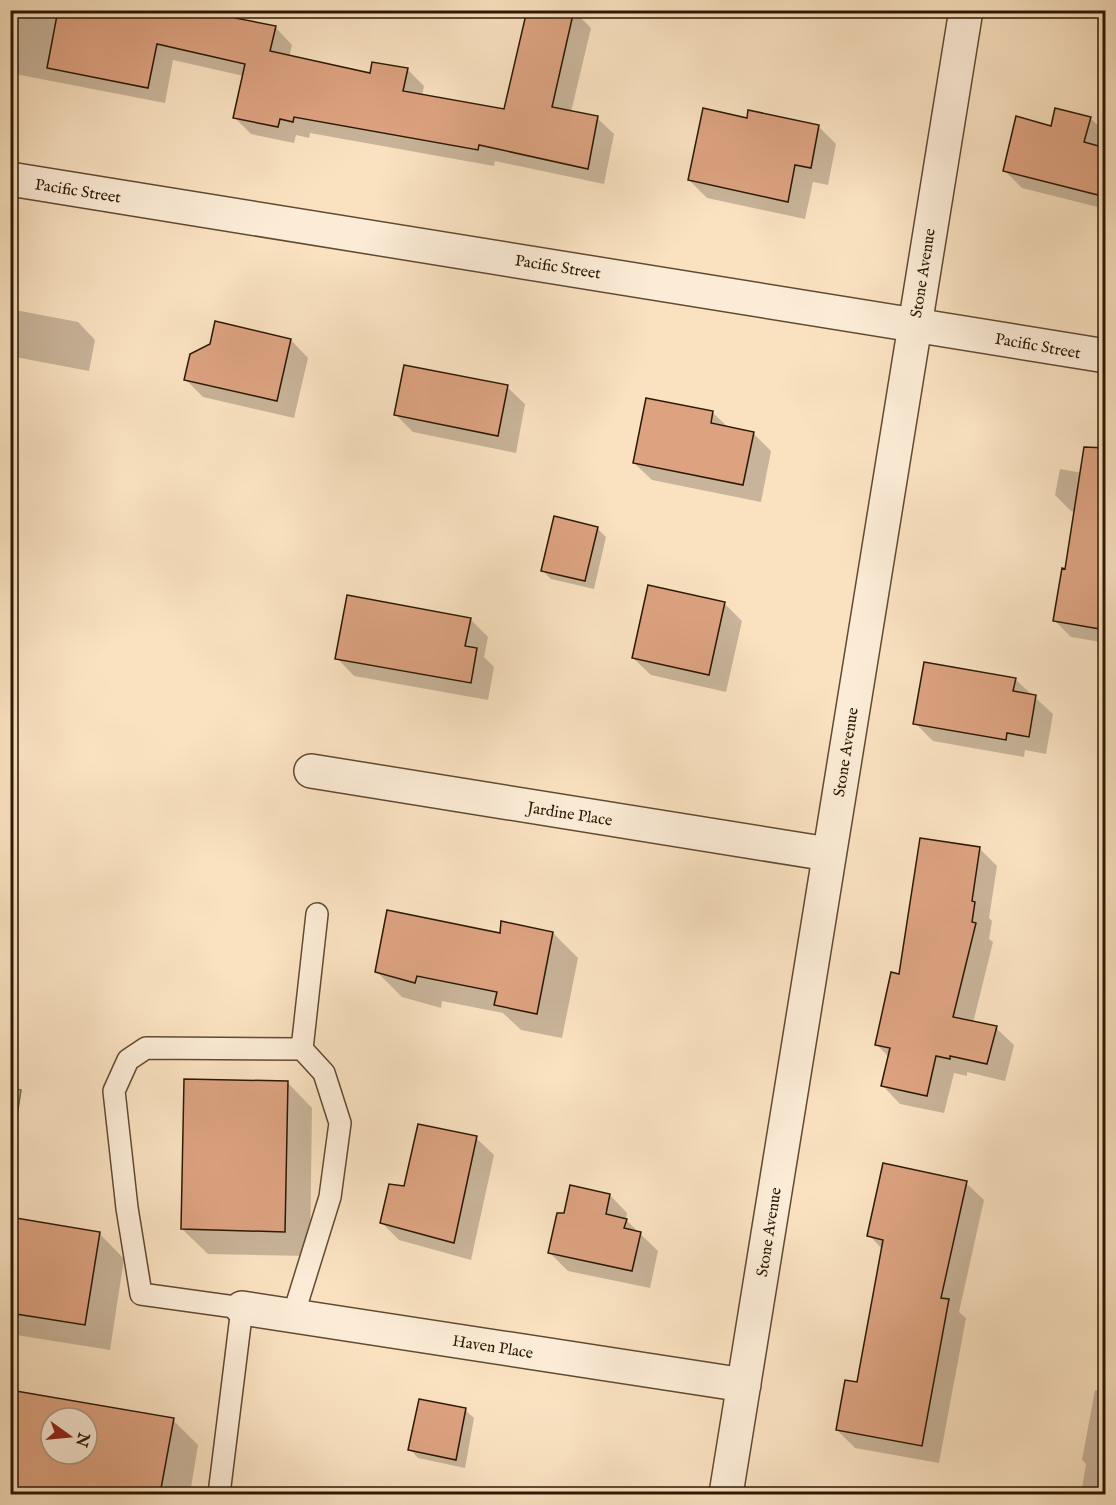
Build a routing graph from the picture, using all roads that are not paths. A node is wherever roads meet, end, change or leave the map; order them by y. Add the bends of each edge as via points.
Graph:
1 (966, 10) edge
2 (10, 179) edge
3 (914, 324) junction
4 (1106, 356) edge
5 (311, 771) dead end
6 (828, 854) junction
7 (317, 914) dead end
8 (302, 1049) junction
9 (242, 1308) junction
10 (293, 1316) junction
11 (744, 1385) junction
12 (219, 1494) edge
13 (726, 1494) edge

1 - 3 street, Stone Avenue
2 - 3 street, Pacific Street
3 - 4 street, Pacific Street
3 - 6 street, Stone Avenue
5 - 6 street, Jardine Place
6 - 11 street, Stone Avenue
7 - 8 lane
8 - 9 lane via 146,1048 128,1060 114,1092 141,1294
8 - 10 lane via 324,1073 340,1123 330,1197
9 - 10 street, Haven Place
9 - 12 lane
10 - 11 street, Haven Place
11 - 13 street, Stone Avenue

